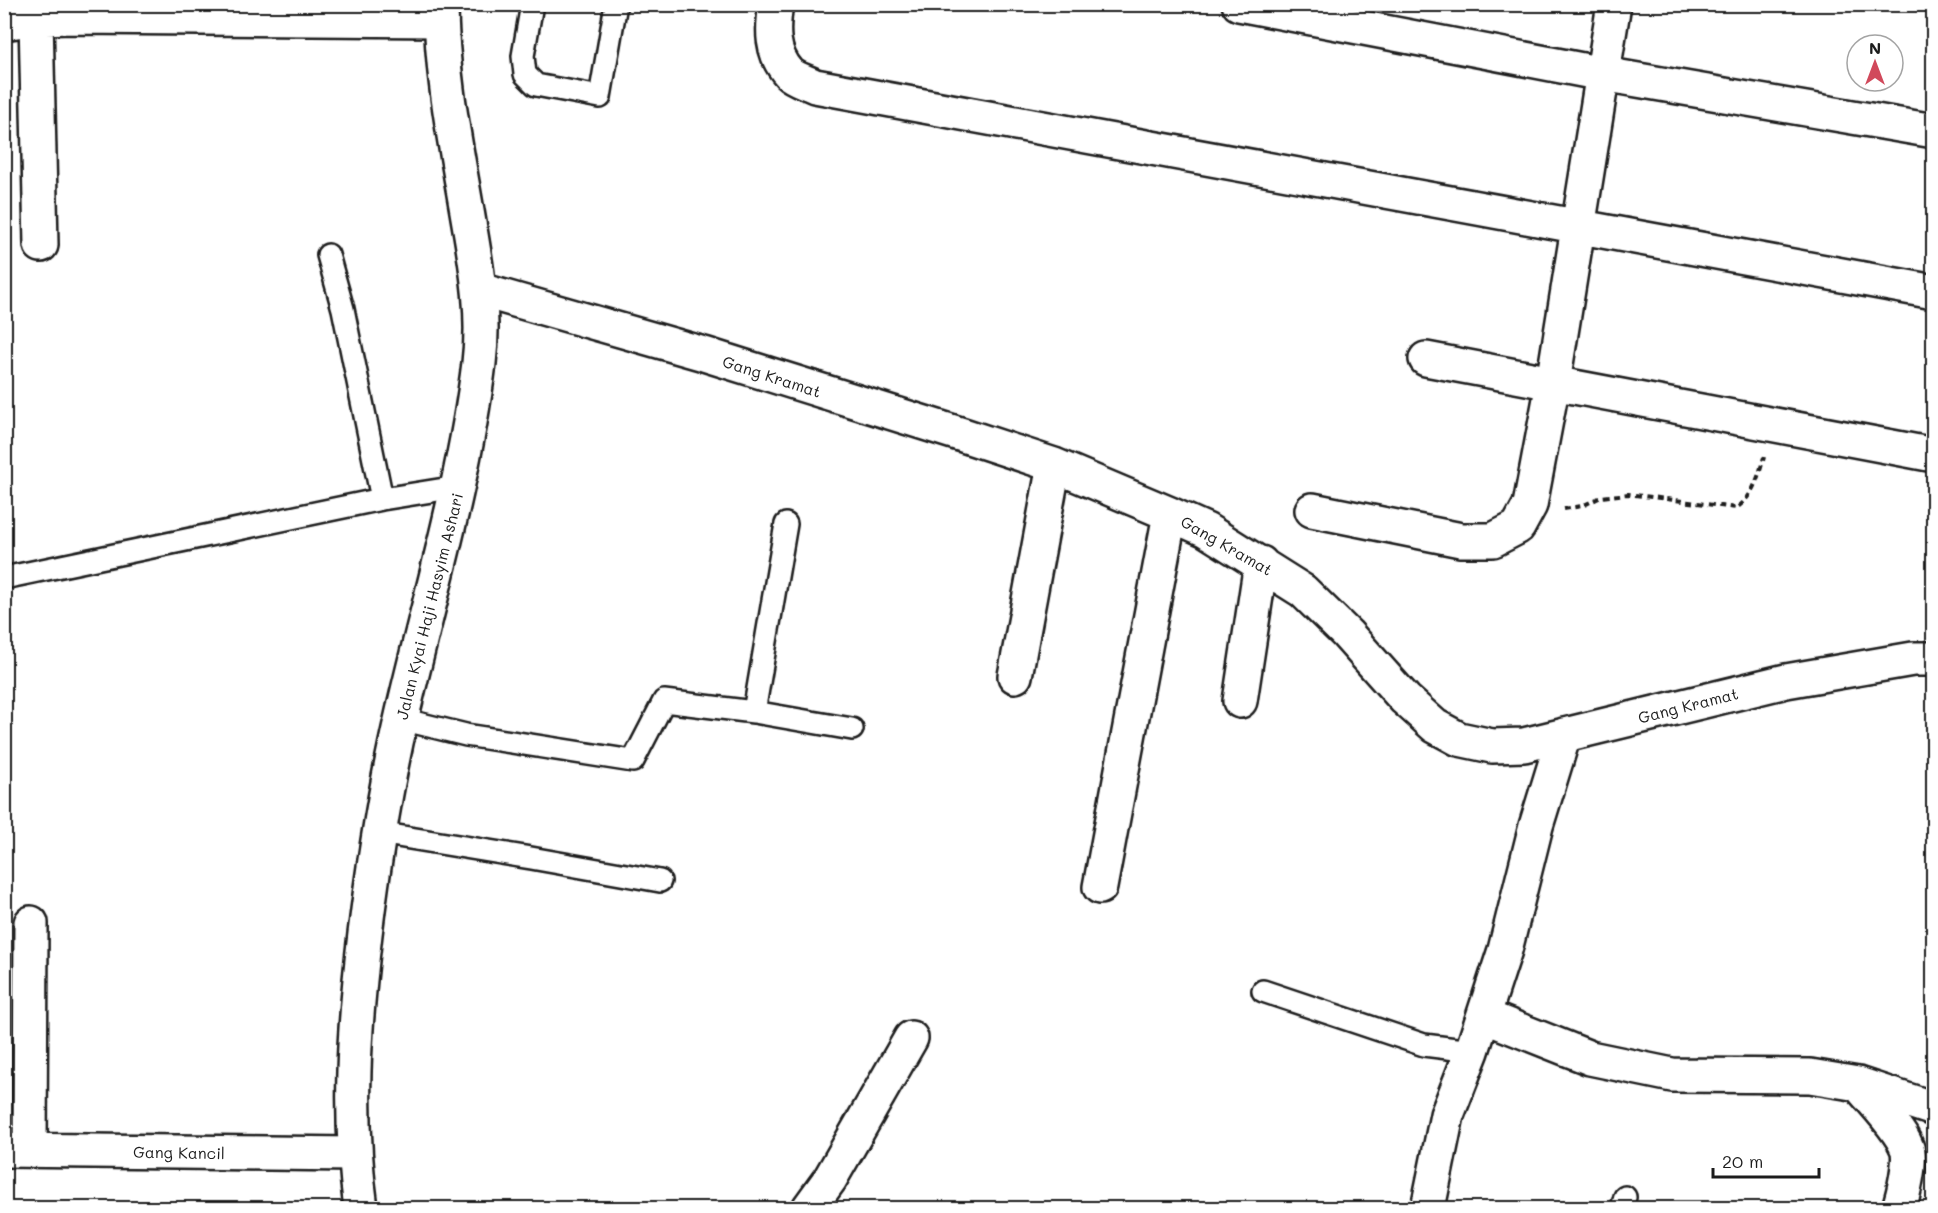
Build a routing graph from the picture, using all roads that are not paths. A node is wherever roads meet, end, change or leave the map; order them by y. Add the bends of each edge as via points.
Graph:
1 (532, 4) edge
2 (616, 4) edge
3 (776, 4) edge
4 (1239, 4) edge
5 (1614, 4) edge
6 (441, 12) edge
7 (20, 20) edge
8 (1603, 74) junction
9 (1934, 130) edge
10 (1579, 226) junction
11 (41, 245) dead end
12 (328, 255) dead end
13 (480, 290) junction
14 (1934, 292) edge
15 (1426, 359) dead end
16 (1553, 383) junction
17 (1934, 455) edge
18 (1054, 465) junction
19 (457, 487) junction
20 (382, 499) junction
21 (1312, 510) dead end
22 (1170, 514) junction
23 (786, 524) dead end
24 (1261, 563) junction
25 (4, 578) edge
26 (1934, 659) edge
27 (1015, 676) dead end
28 (1240, 701) dead end
29 (754, 712) junction
30 (401, 719) junction
31 (852, 729) dead end
32 (1564, 735) junction
33 (379, 833) junction
34 (660, 881) dead end
35 (1100, 887) dead end
36 (32, 922) dead end
37 (1263, 991) dead end
38 (1484, 1016) junction
39 (911, 1038) dead end
40 (1472, 1051) junction
41 (1858, 1084) junction
42 (1934, 1109) edge
43 (17, 1150) edge
44 (354, 1154) junction
45 (361, 1209) edge
46 (809, 1209) edge
47 (1428, 1209) edge
48 (1899, 1209) edge

1 - 2 lane via 525,74 536,85 600,97
3 - 10 street via 772,24 775,51 790,74 815,86
4 - 8 street
5 - 8 street
6 - 7 street
6 - 13 street, Jalan Kyai Haji Hasyim Ashari via 450,106
7 - 11 street
8 - 9 street
8 - 10 street
10 - 14 street
10 - 16 street
12 - 20 lane
13 - 18 street, Gang Kramat via 704,354
13 - 19 street, Jalan Kyai Haji Hasyim Ashari via 480,359
15 - 16 street
16 - 17 street
16 - 21 street via 1530,505 1518,527 1493,540 1461,540
18 - 22 street, Gang Kramat
18 - 27 street
19 - 20 lane
19 - 30 street, Jalan Kyai Haji Hasyim Ashari
20 - 25 lane
22 - 24 street, Gang Kramat
22 - 35 street
23 - 29 lane
24 - 28 street
24 - 32 street, Gang Kramat via 1303,591 1405,699 1436,726 1459,739 1492,746 1524,745
26 - 32 street, Gang Kramat via 1913,659 1786,681
29 - 30 lane via 664,701 633,761 466,735
29 - 31 lane
30 - 33 street, Jalan Kyai Haji Hasyim Ashari
32 - 38 street
33 - 34 lane
33 - 44 street, Jalan Kyai Haji Hasyim Ashari via 357,1000 352,1092
36 - 43 street
37 - 40 lane via 1424,1046
38 - 40 street
38 - 41 street via 1590,1058 1672,1075 1810,1076
39 - 46 street
40 - 47 street via 1447,1115
41 - 42 street
41 - 48 street via 1908,1149
43 - 44 street, Gang Kancil
44 - 45 street, Jalan Kyai Haji Hasyim Ashari

